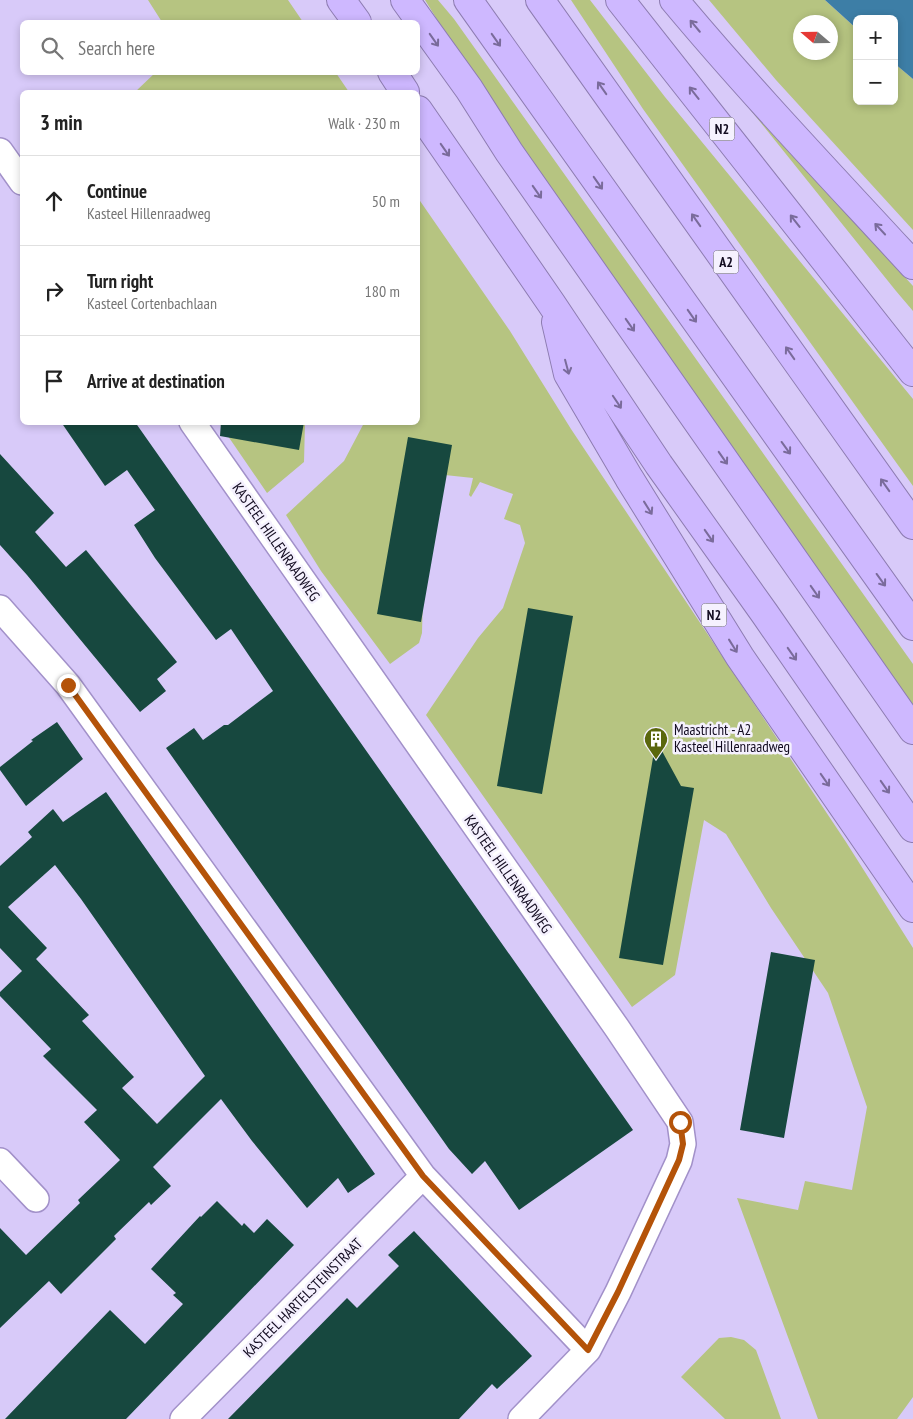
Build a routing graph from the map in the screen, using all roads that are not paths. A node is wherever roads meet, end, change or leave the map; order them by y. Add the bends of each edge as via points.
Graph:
1 (341, 0) edge
2 (405, 0) edge
3 (468, 0) edge
4 (540, 0) edge
5 (620, 0) edge
6 (674, 0) edge
7 (356, 20) edge
8 (419, 20) edge
9 (420, 21) edge
10 (394, 75) edge
11 (404, 90) edge
12 (420, 113) edge
13 (0, 151) edge
14 (20, 179) edge
15 (825, 259) junction
16 (913, 265) edge
17 (551, 303) junction
18 (913, 348) edge
19 (913, 372) edge
20 (194, 425) edge
21 (913, 525) edge
22 (0, 608) edge
23 (913, 626) edge
24 (913, 730) edge
25 (913, 828) edge
26 (913, 908) edge
27 (0, 1161) edge
28 (423, 1176) junction
29 (36, 1199) dead end
30 (588, 1350) junction
31 (183, 1419) edge
32 (522, 1419) edge

1 - 7 highway
2 -> 8 highway
3 -> 23 highway
21 -> 4 highway, A2
15 -> 5 highway, N2
16 -> 6 highway via 762,103
9 -> 24 highway
10 - 11 highway
12 -> 17 highway, N2
13 - 14 street
15 - 18 highway, N2
15 - 19 highway, N2
17 -> 25 highway, N2 via 659,465
17 -> 26 highway, N2 via 568,374 629,478 740,657
20 - 30 street, KASTEEL HILLENRAADWEG via 680,1122 683,1144 679,1160
22 - 28 street via 68,685
27 - 29 street
28 - 30 street
28 - 31 street, KASTEEL HARTELSTEINSTRAAT
30 - 32 street, KASTEEL HILLENRAADWEG

